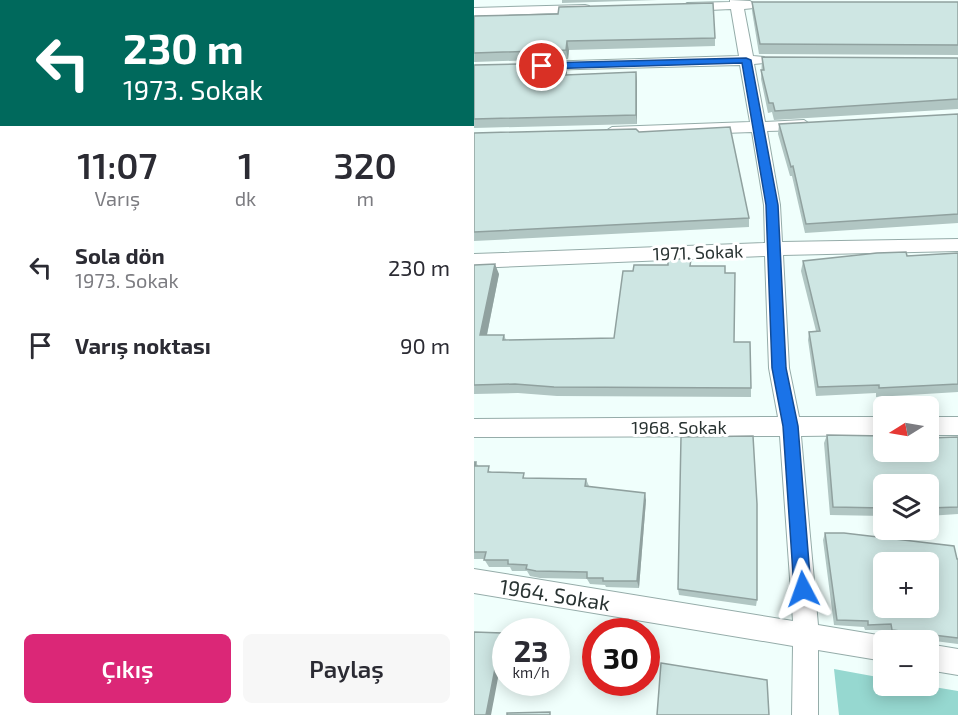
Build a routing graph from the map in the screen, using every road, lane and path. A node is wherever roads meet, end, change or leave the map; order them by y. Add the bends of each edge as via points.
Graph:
1 (736, 3) edge
2 (760, 5) edge
3 (677, 7) edge
4 (594, 9) edge
5 (474, 12) edge
6 (746, 60) junction
7 (770, 60) edge
8 (521, 67) edge
9 (816, 125) edge
10 (757, 128) junction
11 (597, 132) edge
12 (958, 245) edge
13 (774, 249) junction
14 (474, 261) edge
15 (790, 426) junction
16 (873, 426) edge
17 (939, 426) edge
18 (958, 426) edge
19 (474, 428) edge
20 (474, 582) edge
21 (806, 636) junction
22 (873, 647) edge
23 (939, 659) edge
24 (958, 662) edge
25 (805, 715) edge

1 - 2 street
1 - 3 street
1 - 6 street
4 - 5 street
6 - 7 street
6 - 8 street
6 - 10 street
9 - 10 street
10 - 11 street
10 - 13 street via 772,205
12 - 13 street, 1971. Sokak
13 - 14 street, 1971. Sokak
13 - 15 street via 779,368
15 - 16 street, 1968. Sokak
15 - 19 street, 1968. Sokak
15 - 21 street
17 - 18 street
20 - 21 street, 1964. Sokak
21 - 22 street, 1964. Sokak
21 - 25 street
23 - 24 street

